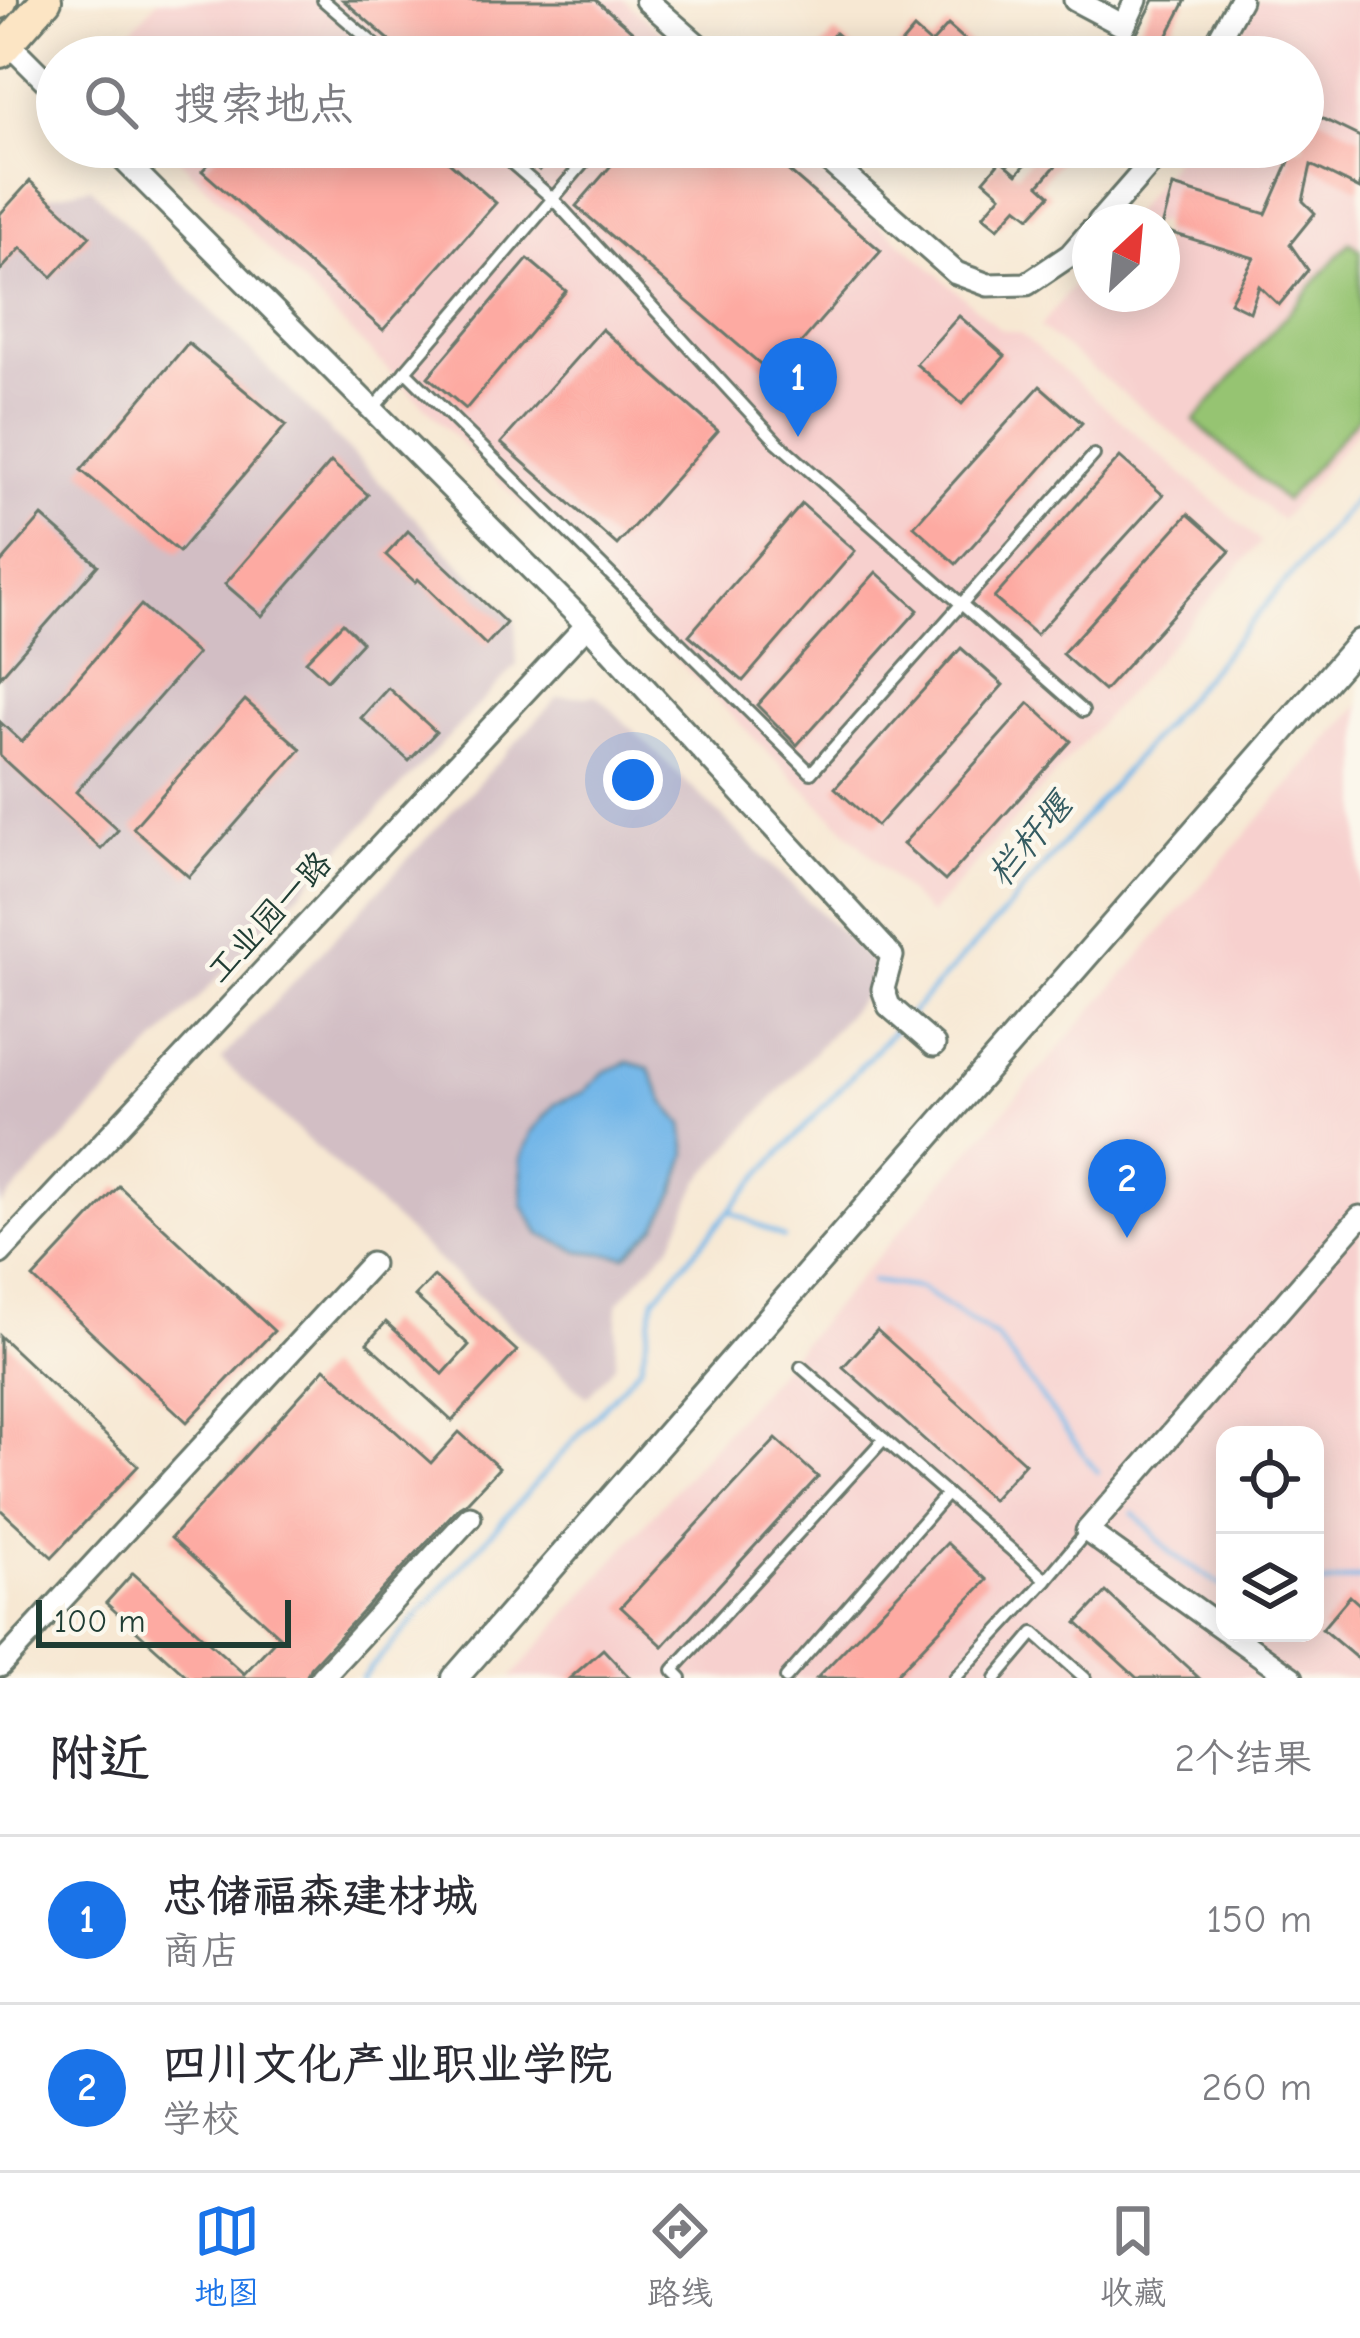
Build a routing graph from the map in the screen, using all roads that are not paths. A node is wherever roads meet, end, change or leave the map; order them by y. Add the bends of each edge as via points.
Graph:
1 (46, 0) edge
2 (323, 0) edge
3 (646, 0) edge
4 (1076, 0) edge
5 (1136, 0) edge
6 (1240, 0) edge
7 (365, 36) edge
8 (687, 36) edge
9 (1221, 36) edge
10 (4, 48) edge
11 (36, 75) edge
12 (132, 168) edge
13 (517, 168) edge
14 (579, 168) edge
15 (837, 168) edge
16 (1147, 168) edge
17 (553, 199) junction
18 (1115, 204) edge
19 (1072, 253) edge
20 (405, 371) junction
21 (372, 410) junction
22 (1094, 455) dead end
23 (962, 603) junction
24 (586, 625) junction
25 (1360, 642) edge
26 (1083, 711) dead end
27 (926, 1038) dead end
28 (1360, 1216) edge
29 (0, 1253) edge
30 (371, 1264) dead end
31 (801, 1366) dead end
32 (884, 1438) junction
33 (947, 1494) junction
34 (470, 1517) dead end
35 (1088, 1531) junction
36 (1046, 1580) junction
37 (1216, 1623) edge
38 (1242, 1642) edge
39 (0, 1666) edge
40 (466, 1674) edge
41 (321, 1678) edge
42 (681, 1678) edge
43 (786, 1678) edge
44 (955, 1678) edge
45 (996, 1678) edge
46 (1084, 1678) edge
47 (1292, 1678) edge

1 - 10 main road
2 - 7 lane
3 - 8 street
4 - 5 street via 1124,26
6 - 9 street
10 - 11 street
12 - 21 street
13 - 17 lane
14 - 17 lane
15 - 19 street via 956,273 1027,284
16 - 18 street
17 - 20 lane
17 - 23 lane via 777,442
20 - 21 lane
20 - 23 lane via 811,773
21 - 24 street
22 - 23 lane
23 - 26 lane
24 - 27 street via 892,956 883,989 889,1006
24 - 29 street, 工业园一路
25 - 40 street
28 - 35 street
30 - 39 street
31 - 32 lane
32 - 33 lane
32 - 42 lane via 673,1670
33 - 36 lane
33 - 43 lane
34 - 41 street
35 - 36 lane
35 - 37 street
36 - 44 lane
38 - 47 street
45 - 46 lane via 1034,1633

